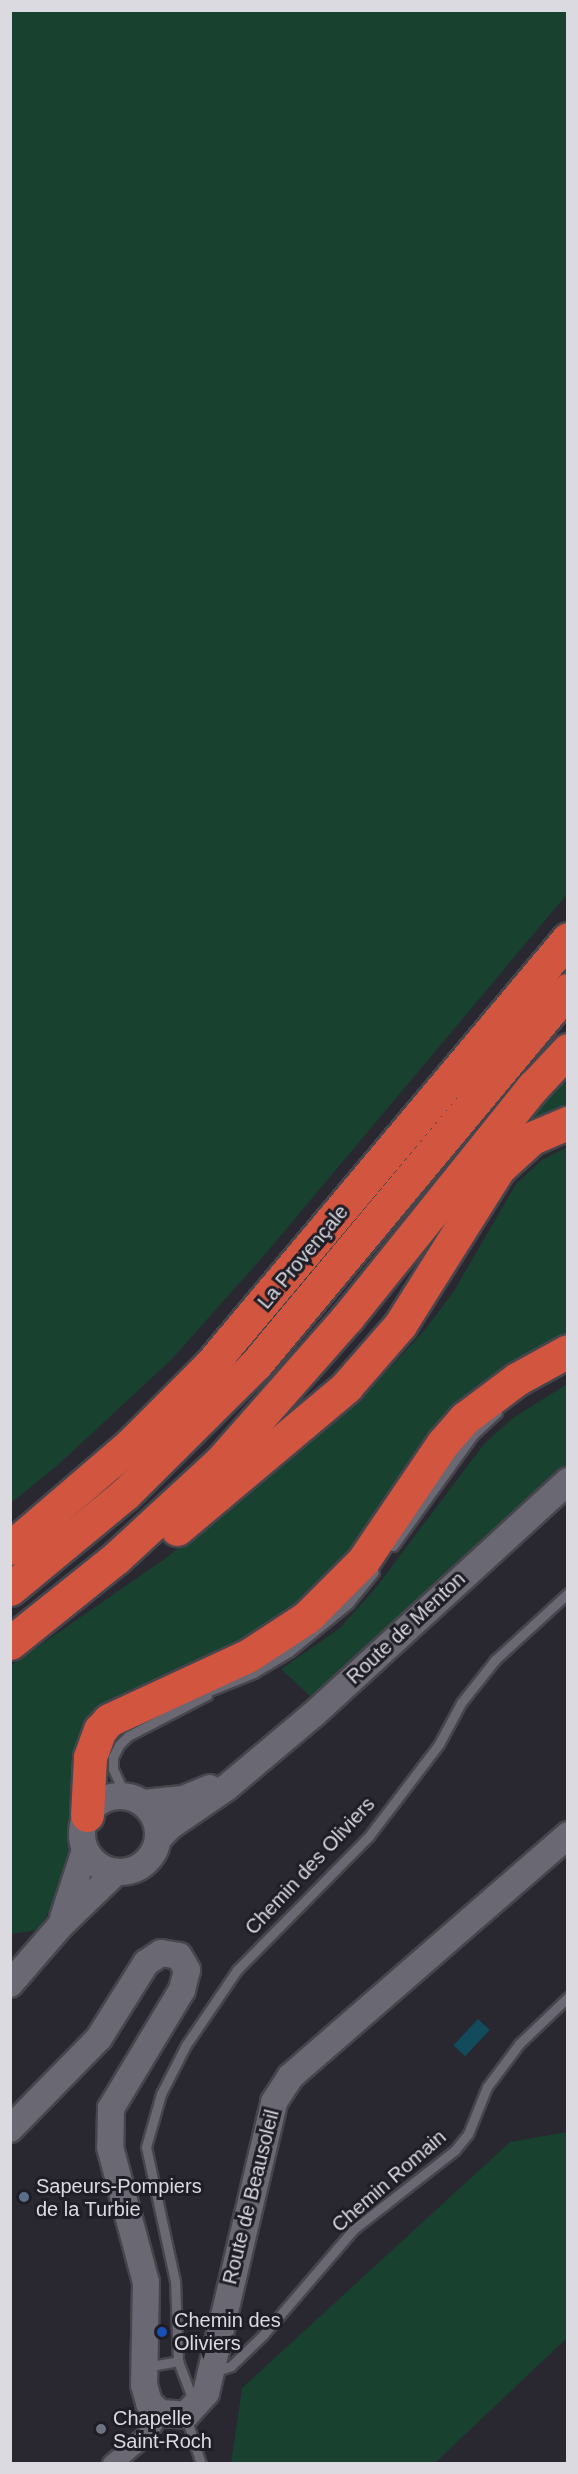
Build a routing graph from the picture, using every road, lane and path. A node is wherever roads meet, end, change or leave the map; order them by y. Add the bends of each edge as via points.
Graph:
1 (567, 939) edge
2 (567, 990) edge
3 (567, 1050) edge
4 (567, 1123) edge
5 (567, 1351) edge
6 (509, 1404) dead end
7 (567, 1481) edge
8 (10, 1548) edge
9 (384, 1558) dead end
10 (378, 1566) dead end
11 (10, 1589) edge
12 (567, 1593) edge
13 (18, 1638) edge
14 (217, 1689) junction
15 (100, 1730) junction
16 (242, 1773) junction
17 (135, 1800) junction
18 (87, 1815) junction
19 (567, 1835) edge
20 (158, 1839) junction
21 (85, 1850) junction
22 (116, 1872) junction
23 (60, 1926) junction
24 (10, 1984) edge
25 (567, 1997) edge
26 (10, 2129) edge
27 (178, 2361) junction
28 (145, 2367) junction
29 (211, 2373) junction
30 (191, 2411) junction
31 (160, 2413) junction
32 (112, 2463) edge
33 (201, 2463) edge

1 - 8 highway, La Provençale via 211,1364 131,1444
2 - 11 highway, La Provençale via 248,1373 125,1494
3 - 13 highway via 347,1318 220,1462 116,1558
4 - 13 highway via 532,1138 499,1168 400,1325 346,1387 172,1533 126,1568
5 - 15 highway via 517,1378 465,1418 443,1443 363,1561 308,1617 249,1654 127,1709
6 - 9 lane via 473,1435
7 - 16 street, Route de Menton via 314,1714
10 - 14 lane via 348,1604 316,1632 254,1672
12 - 27 lane, Chemin des Oliviers via 495,1660 461,1703 439,1744 369,1836 237,1970 186,2045 160,2094 146,2146 175,2281
14 - 15 lane
14 - 17 lane via 128,1736 119,1745 113,1756 113,1769
15 - 18 highway via 90,1756
16 - 17 street, Route de Menton via 183,1799
16 - 20 street, Route de Menton
17 - 18 street via 105,1799
17 - 20 street via 153,1814
18 - 21 street via 82,1838
19 - 29 street, Route de Beausoleil via 290,2077 274,2102
20 - 22 street via 148,1861 138,1868
21 - 22 street via 102,1869
21 - 23 street
22 - 23 street
23 - 24 street
25 - 29 lane, Chemin Romain via 519,2044 487,2087 468,2134 455,2150 354,2229 263,2335 231,2366
26 - 28 street via 99,2038 146,1963 161,1953 179,1956 187,1971 182,1990 111,2108 110,2147 146,2283
27 - 28 lane
27 - 30 lane, Chemin des Oliviers
28 - 31 street via 149,2403
29 - 30 street, Route de Beausoleil via 206,2392
30 - 31 street
30 - 33 lane, Chemin des Oliviers
31 - 32 street via 147,2435

